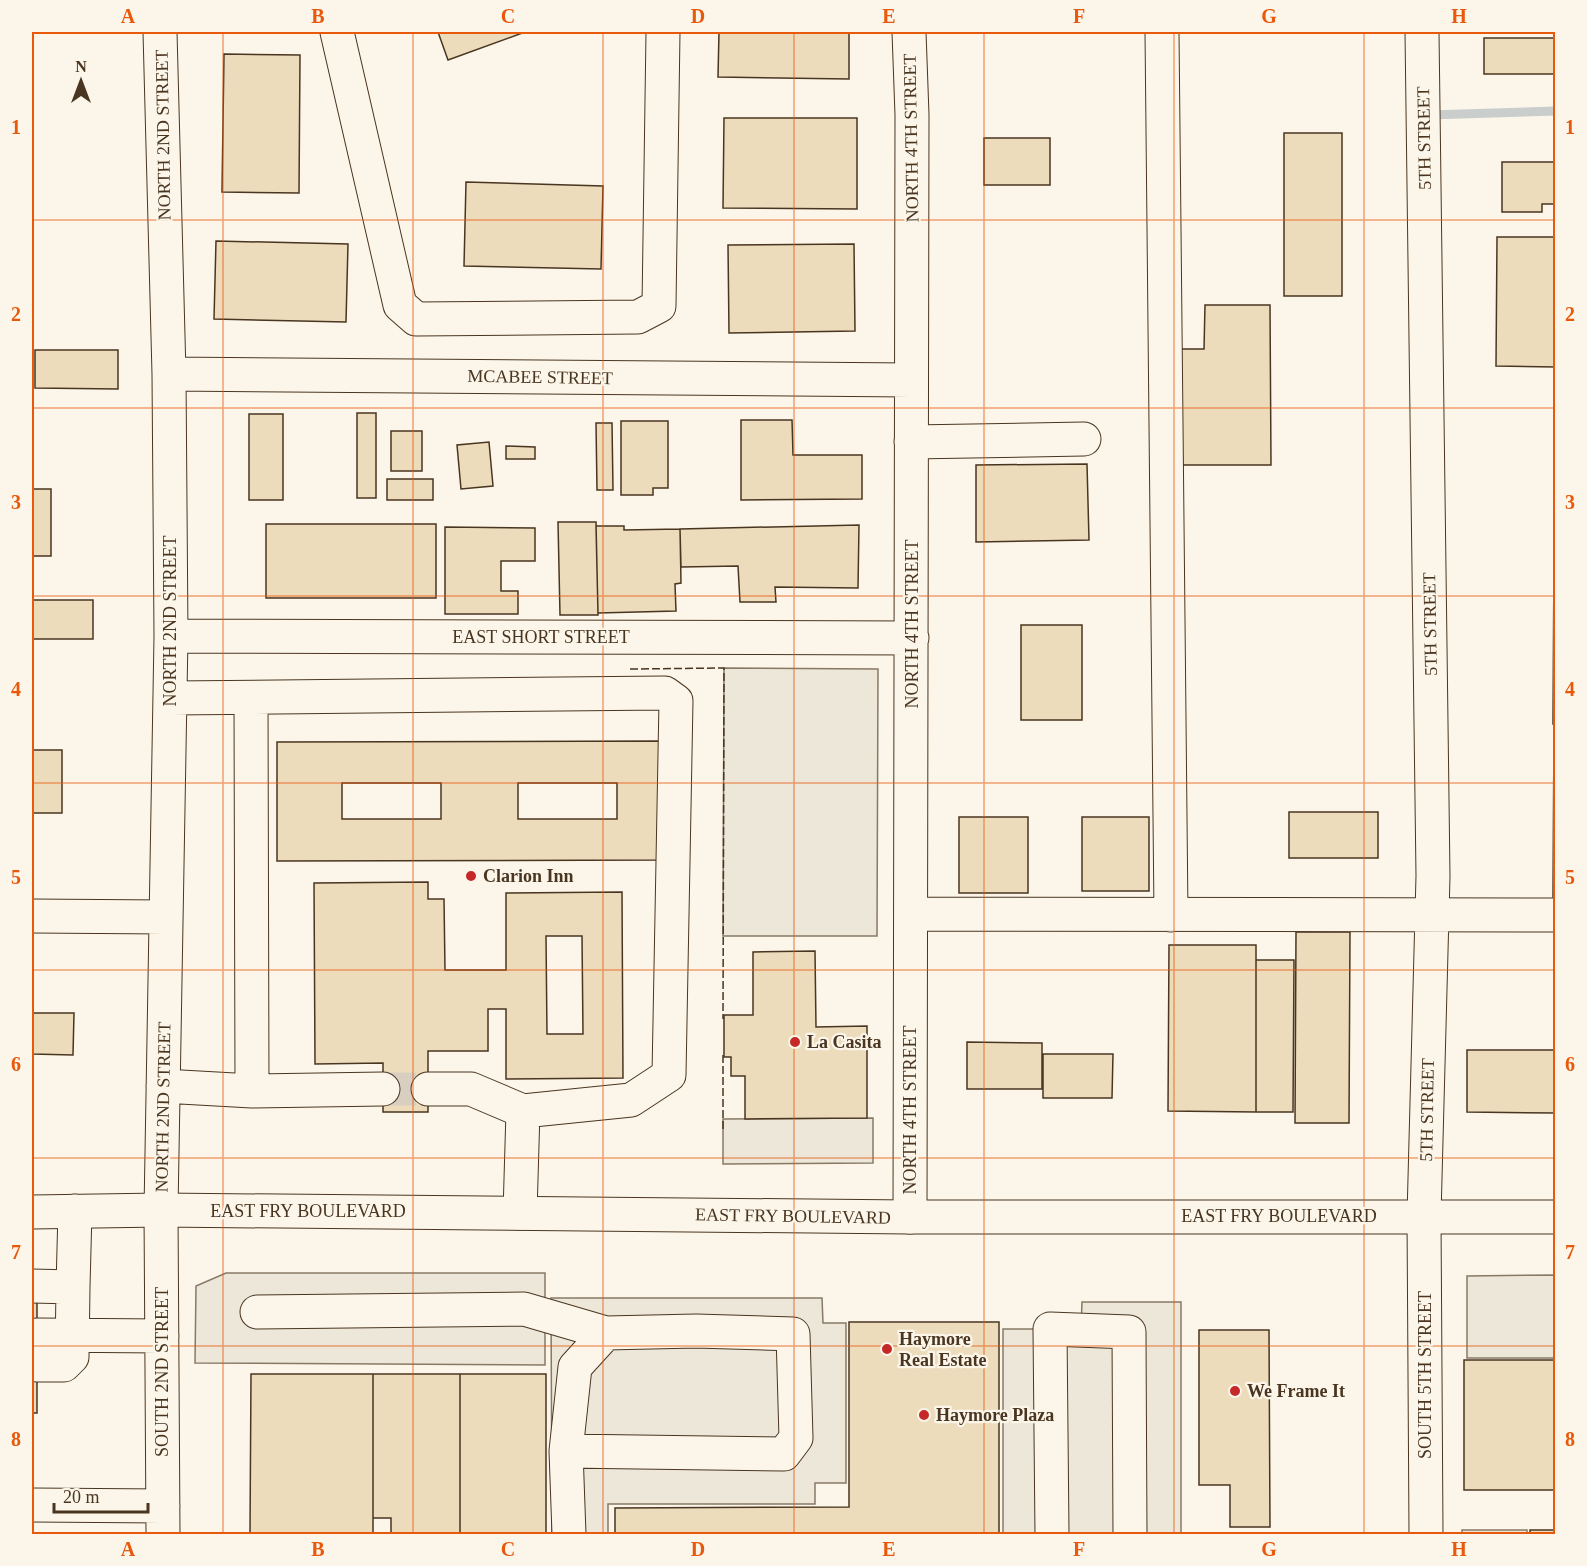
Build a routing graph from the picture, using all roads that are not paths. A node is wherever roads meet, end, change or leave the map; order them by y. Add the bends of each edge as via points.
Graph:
1 (160, 32) edge
2 (337, 32) edge
3 (663, 32) edge
4 (909, 32) edge
5 (1162, 32) edge
6 (1422, 32) edge
7 (169, 374) junction
8 (911, 381) junction
9 (1084, 439) dead end
10 (911, 442) junction
11 (171, 636) junction
12 (912, 638) junction
13 (170, 698) junction
14 (251, 698) junction
15 (911, 914) junction
16 (1172, 915) junction
17 (1556, 915) edge
18 (32, 916) edge
19 (1432, 916) junction
20 (166, 917) junction
21 (163, 1086) junction
22 (383, 1089) tunnel mouth
23 (428, 1089) tunnel mouth
24 (252, 1091) junction
25 (523, 1111) junction
26 (161, 1210) junction
27 (75, 1211) junction
28 (32, 1212) edge
29 (520, 1213) junction
30 (1424, 1216) junction
31 (910, 1217) junction
32 (1556, 1217) edge
33 (32, 1286) edge
34 (73, 1287) junction
35 (257, 1311) dead end
36 (606, 1333) junction
37 (73, 1336) junction
38 (162, 1336) junction
39 (37, 1350) dead end
40 (566, 1451) junction
41 (32, 1505) edge
42 (163, 1520) edge
43 (569, 1534) edge
44 (1052, 1534) edge
45 (1130, 1534) edge
46 (1426, 1534) edge

1 - 7 street, NORTH 2ND STREET
2 - 3 street via 400,305 416,319 638,317 659,306
4 - 8 street, NORTH 4TH STREET
5 - 16 street
6 - 19 street, 5TH STREET
7 - 8 street, MCABEE STREET
7 - 11 street, NORTH 2ND STREET
8 - 10 street, NORTH 4TH STREET
9 - 10 street
10 - 12 street, NORTH 4TH STREET
11 - 12 street, EAST SHORT STREET
11 - 13 street, NORTH 2ND STREET
12 - 15 street, NORTH 4TH STREET
13 - 14 street
13 - 20 street, NORTH 2ND STREET
14 - 24 street
14 - 25 street via 665,693 676,701 669,1075 631,1100
15 - 16 street
15 - 31 street, NORTH 4TH STREET
16 - 19 street
17 - 19 street
18 - 20 street
19 - 30 street, 5TH STREET
20 - 21 street, NORTH 2ND STREET
21 - 24 street
21 - 26 street, NORTH 2ND STREET
22 - 24 street
23 - 25 street via 471,1089
25 - 29 street
26 - 27 street, EAST FRY BOULEVARD
26 - 29 street, EAST FRY BOULEVARD
26 - 38 street, SOUTH 2ND STREET
27 - 28 street, EAST FRY BOULEVARD
27 - 34 street
29 - 31 street, EAST FRY BOULEVARD
30 - 31 street, EAST FRY BOULEVARD
30 - 32 street, EAST FRY BOULEVARD
30 - 46 street, SOUTH 5TH STREET
33 - 34 street
34 - 37 street
35 - 36 street via 524,1309
36 - 40 street via 574,1367
36 - 40 street via 793,1334 796,1438 784,1454
37 - 38 street
37 - 39 street
38 - 42 street, SOUTH 2ND STREET
40 - 43 street
41 - 42 street
44 - 45 street via 1050,1329 1129,1332

